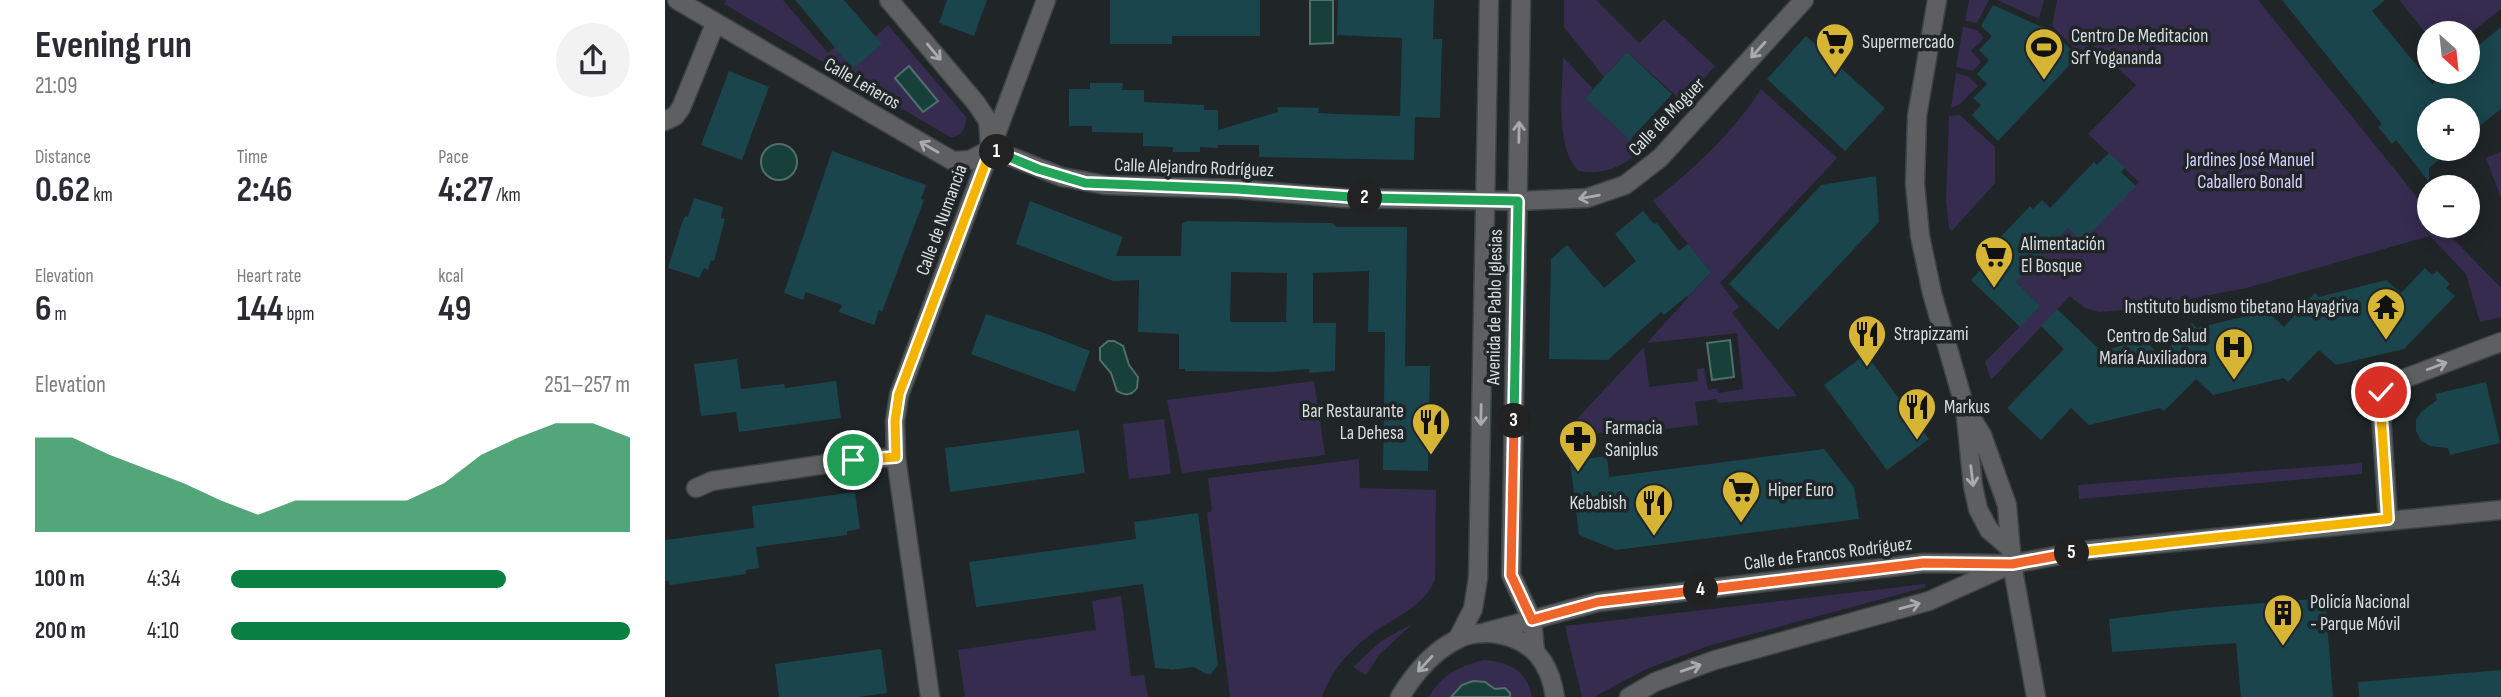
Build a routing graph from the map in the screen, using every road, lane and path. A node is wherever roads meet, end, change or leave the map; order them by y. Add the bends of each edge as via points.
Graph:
1 (677, 0) edge
2 (890, 0) edge
3 (1046, 0) edge
4 (1489, 0) edge
5 (1521, 0) edge
6 (1804, 0) edge
7 (1937, 0) edge
8 (715, 24) junction
9 (665, 121) edge
10 (991, 149) junction
11 (1486, 200) junction
12 (1518, 201) junction
13 (2501, 342) edge
14 (1965, 408) junction
15 (896, 457) junction
16 (695, 488) dead end
17 (2501, 510) edge
18 (2388, 519) junction
19 (2011, 556) junction
20 (1532, 620) junction
21 (1486, 632) junction
22 (1458, 638) junction
23 (1535, 651) junction
24 (930, 697) edge
25 (1400, 697) edge
26 (1555, 697) edge
27 (1629, 697) edge
28 (2036, 697) edge

1 - 8 street, Calle Leñeros
2 -> 10 street via 977,103 988,121
3 - 10 street, Calle de Numancia
4 - 11 street, Avenida de Pablo Iglesias
12 -> 5 street, Avenida de Pablo Iglesias
6 -> 12 street, Calle de Moguer via 1642,174 1595,196
7 - 14 street via 1917,116 1915,184 1926,269
8 - 9 street via 681,108
10 -> 8 street, Calle Leñeros via 969,160 953,160
10 - 11 street, Calle Alejandro Rodríguez via 1062,177 1105,186
10 - 15 street, Calle de Numancia via 899,394
11 - 12 street, Calle de Moguer
11 -> 22 street, Avenida de Pablo Iglesias via 1478,578 1472,610
12 - 20 street, Avenida de Pablo Iglesias via 1511,575
18 -> 13 street via 2380,399 2386,387
14 - 19 street via 1982,435 2007,505
14 -> 19 street via 1978,509
15 - 16 street via 712,481
15 - 24 street, Calle de Numancia
17 - 18 street, Calle de Francos Rodríguez
18 - 19 street, Calle de Francos Rodríguez
19 - 20 street, Calle de Francos Rodríguez via 1598,602
27 -> 19 street, Calle de Francos Rodríguez via 1655,682 1715,660 1929,601
19 - 28 street
20 - 21 street, Calle de Francos Rodríguez
20 - 23 street, Avenida de Pablo Iglesias
21 - 22 street, Calle de Francos Rodríguez
21 - 23 street via 1511,636
22 -> 25 street via 1432,655
23 - 26 street via 1553,681

